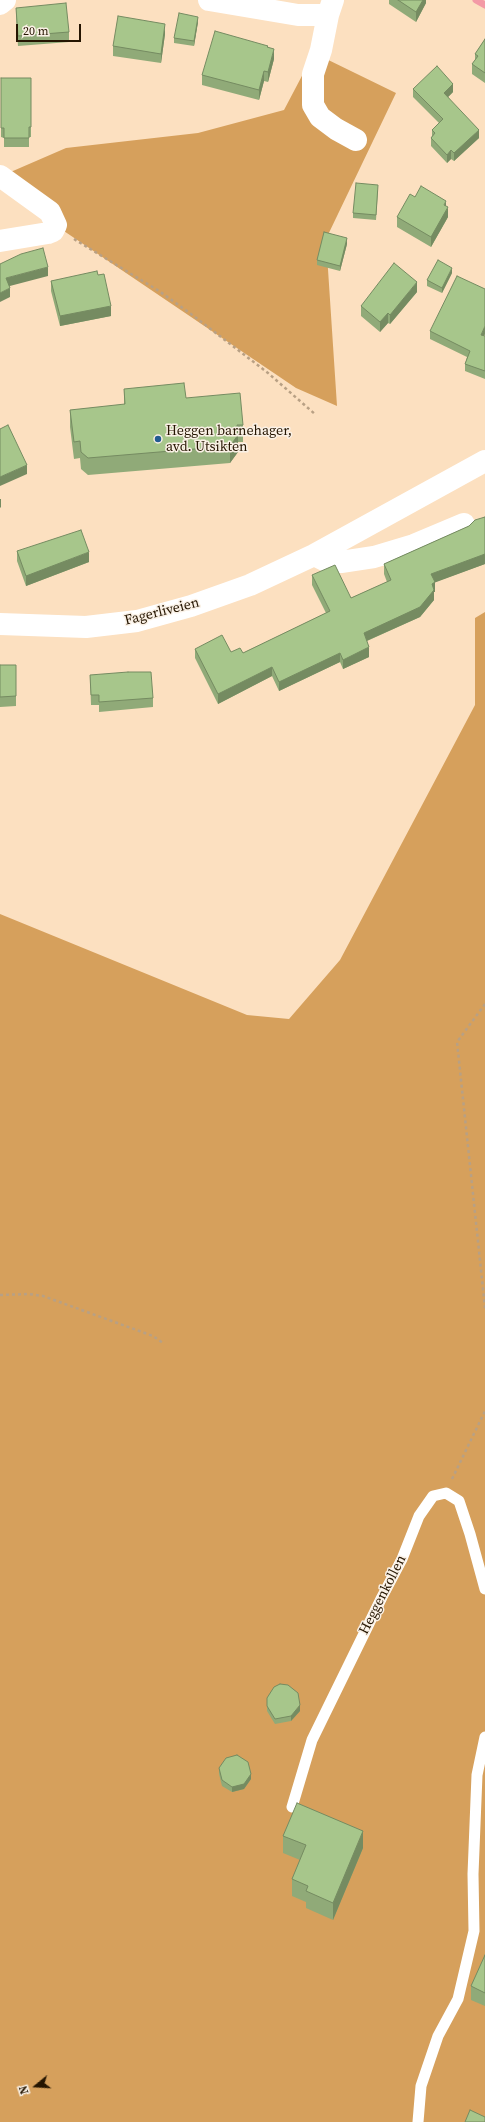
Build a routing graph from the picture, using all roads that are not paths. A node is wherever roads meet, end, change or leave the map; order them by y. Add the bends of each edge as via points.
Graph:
1 (5, 0) edge
2 (209, 0) edge
3 (0, 4) edge
4 (331, 7) edge
5 (356, 140) dead end
6 (0, 176) edge
7 (0, 240) edge
8 (485, 461) edge
9 (464, 524) dead end
10 (314, 555) junction
11 (0, 624) edge
12 (485, 1589) edge
13 (485, 1737) edge
14 (292, 1807) dead end
15 (418, 2122) edge

1 - 3 street
2 - 4 street via 298,15
4 - 5 street via 313,74 313,105 320,117
6 - 7 street via 50,212 56,225 53,231 48,233
8 - 10 street, Fagerliveien
9 - 10 street via 414,545 374,557 341,562 326,561
10 - 11 street, Fagerliveien via 250,585 136,621 86,627
12 - 14 lane, Heggenkollen via 459,1501 446,1493 433,1496 419,1516 402,1559 312,1740
13 - 15 lane via 477,1775 473,1874 474,1931 458,1999 438,2036 421,2086

